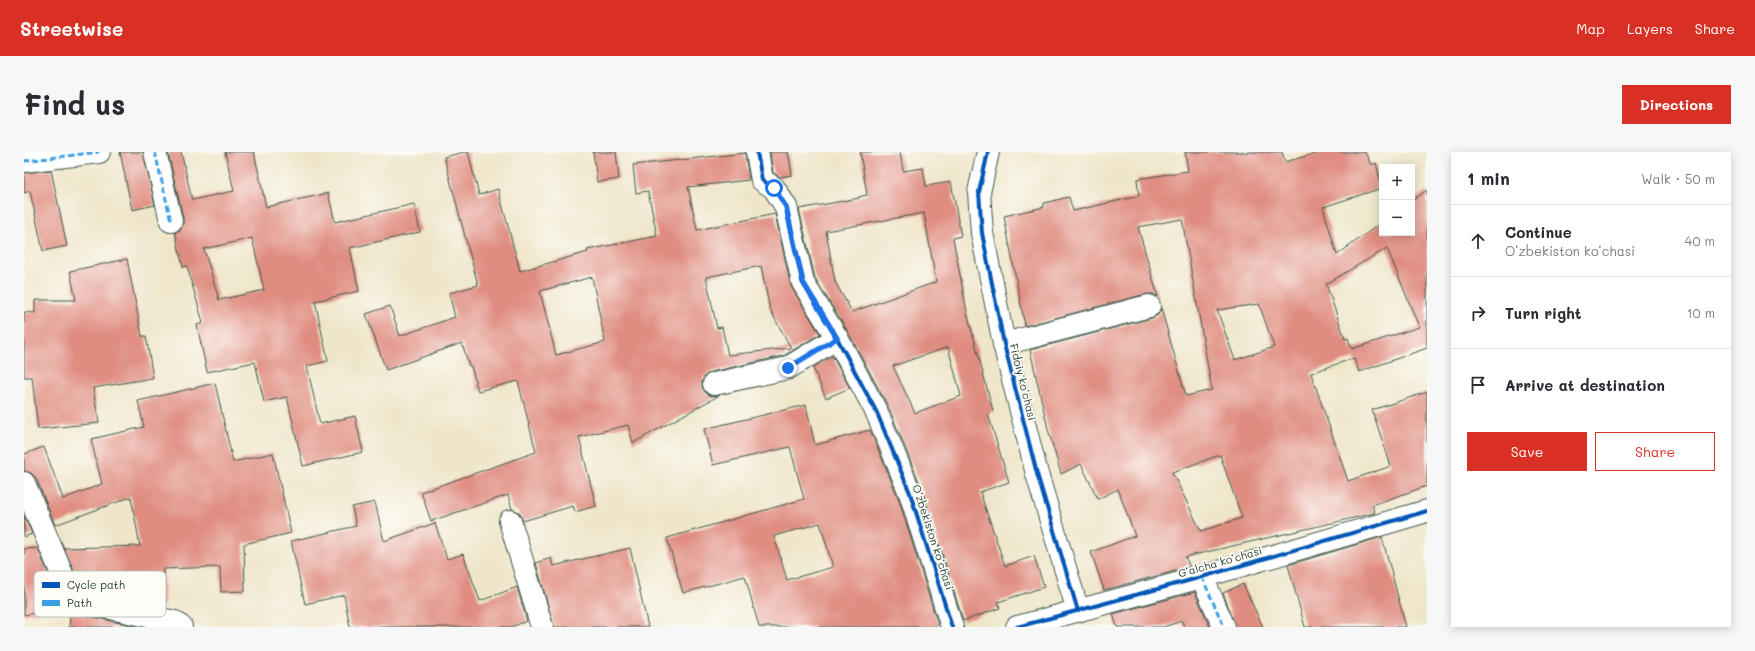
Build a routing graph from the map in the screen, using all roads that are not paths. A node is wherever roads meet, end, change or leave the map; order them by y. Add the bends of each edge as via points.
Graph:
1 (99, 152) edge
2 (155, 152) edge
3 (757, 152) edge
4 (988, 152) edge
5 (24, 161) edge
6 (170, 221) dead end
7 (1149, 306) dead end
8 (837, 338) junction
9 (1004, 344) junction
10 (714, 384) dead end
11 (24, 482) edge
12 (1427, 510) edge
13 (510, 521) dead end
14 (61, 571) edge
15 (1202, 577) junction
16 (1078, 611) junction
17 (152, 617) edge
18 (181, 627) edge
19 (542, 627) edge
20 (952, 627) edge
21 (1017, 627) edge
22 (1224, 627) edge

1 - 5 street
2 - 6 street
3 - 8 street, Oʻzbekiston koʻchasi via 762,180 774,188 786,207 803,282
4 - 9 street, Fidoiy koʻchasi via 979,192 982,233
7 - 9 street
8 - 10 street via 788,368
8 - 20 street, Oʻzbekiston koʻchasi via 877,414 910,493
9 - 16 street, Fidoiy koʻchasi via 1037,474
11 - 14 street
12 - 15 street, Gʻalcha koʻchasi
13 - 19 street
15 - 16 street, Gʻalcha koʻchasi
15 - 22 street
16 - 21 street, Gʻalcha koʻchasi
17 - 18 street via 175,622

